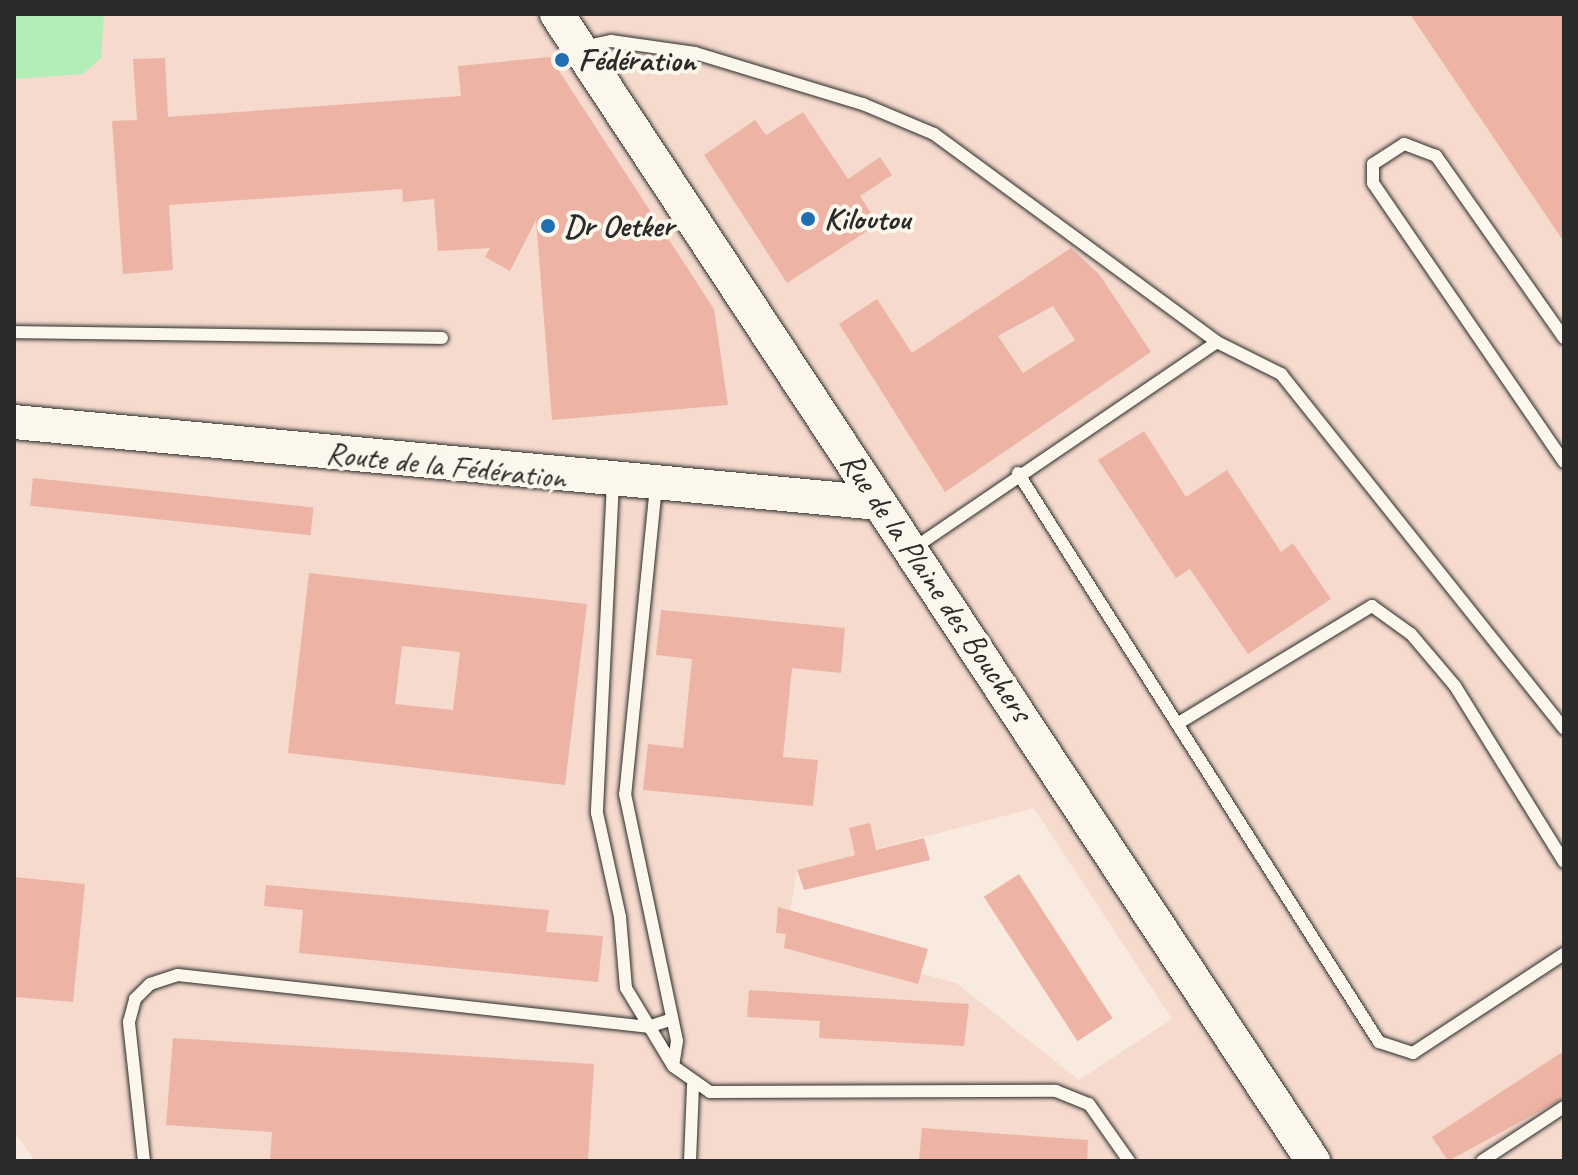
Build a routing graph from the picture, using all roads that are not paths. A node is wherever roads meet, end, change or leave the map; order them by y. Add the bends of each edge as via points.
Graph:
1 (557, 14) edge
2 (579, 47) junction
3 (14, 332) edge
4 (442, 338) dead end
5 (1564, 338) edge
6 (1217, 342) junction
7 (14, 422) edge
8 (1564, 462) edge
9 (1018, 473) junction
10 (613, 482) junction
11 (656, 486) junction
12 (879, 503) junction
13 (914, 548) junction
14 (1177, 724) junction
15 (1564, 729) edge
16 (1564, 862) edge
17 (1564, 954) edge
18 (672, 1019) junction
19 (648, 1027) junction
20 (673, 1066) junction
21 (693, 1085) junction
22 (1564, 1107) edge
23 (144, 1161) edge
24 (690, 1161) edge
25 (1129, 1161) edge
26 (1313, 1161) edge
27 (1482, 1161) edge

1 - 2 street, Rue de la Plaine des Bouchers
2 - 6 lane via 611,41 695,53 863,104 934,134
2 - 12 street, Rue de la Plaine des Bouchers
3 - 4 lane
5 - 8 lane via 1436,156 1404,144 1373,164 1373,183
6 - 9 lane
6 - 15 lane via 1281,374
7 - 10 street, Route de la Fédération
9 - 13 lane
9 - 14 lane
10 - 11 street, Route de la Fédération
10 - 19 lane via 597,813 620,917 626,988
11 - 12 street, Route de la Fédération
11 - 18 lane via 625,794
12 - 13 street, Rue de la Plaine des Bouchers
13 - 26 street, Rue de la Plaine des Bouchers
14 - 16 lane via 1372,606 1411,634 1455,686
14 - 17 lane via 1379,1042 1413,1053
18 - 19 lane
18 - 20 lane
19 - 20 lane
19 - 23 lane via 178,975 150,984 135,999 129,1022
20 - 21 lane
21 - 24 lane
21 - 25 lane via 710,1092 1056,1091 1089,1104
22 - 27 lane

